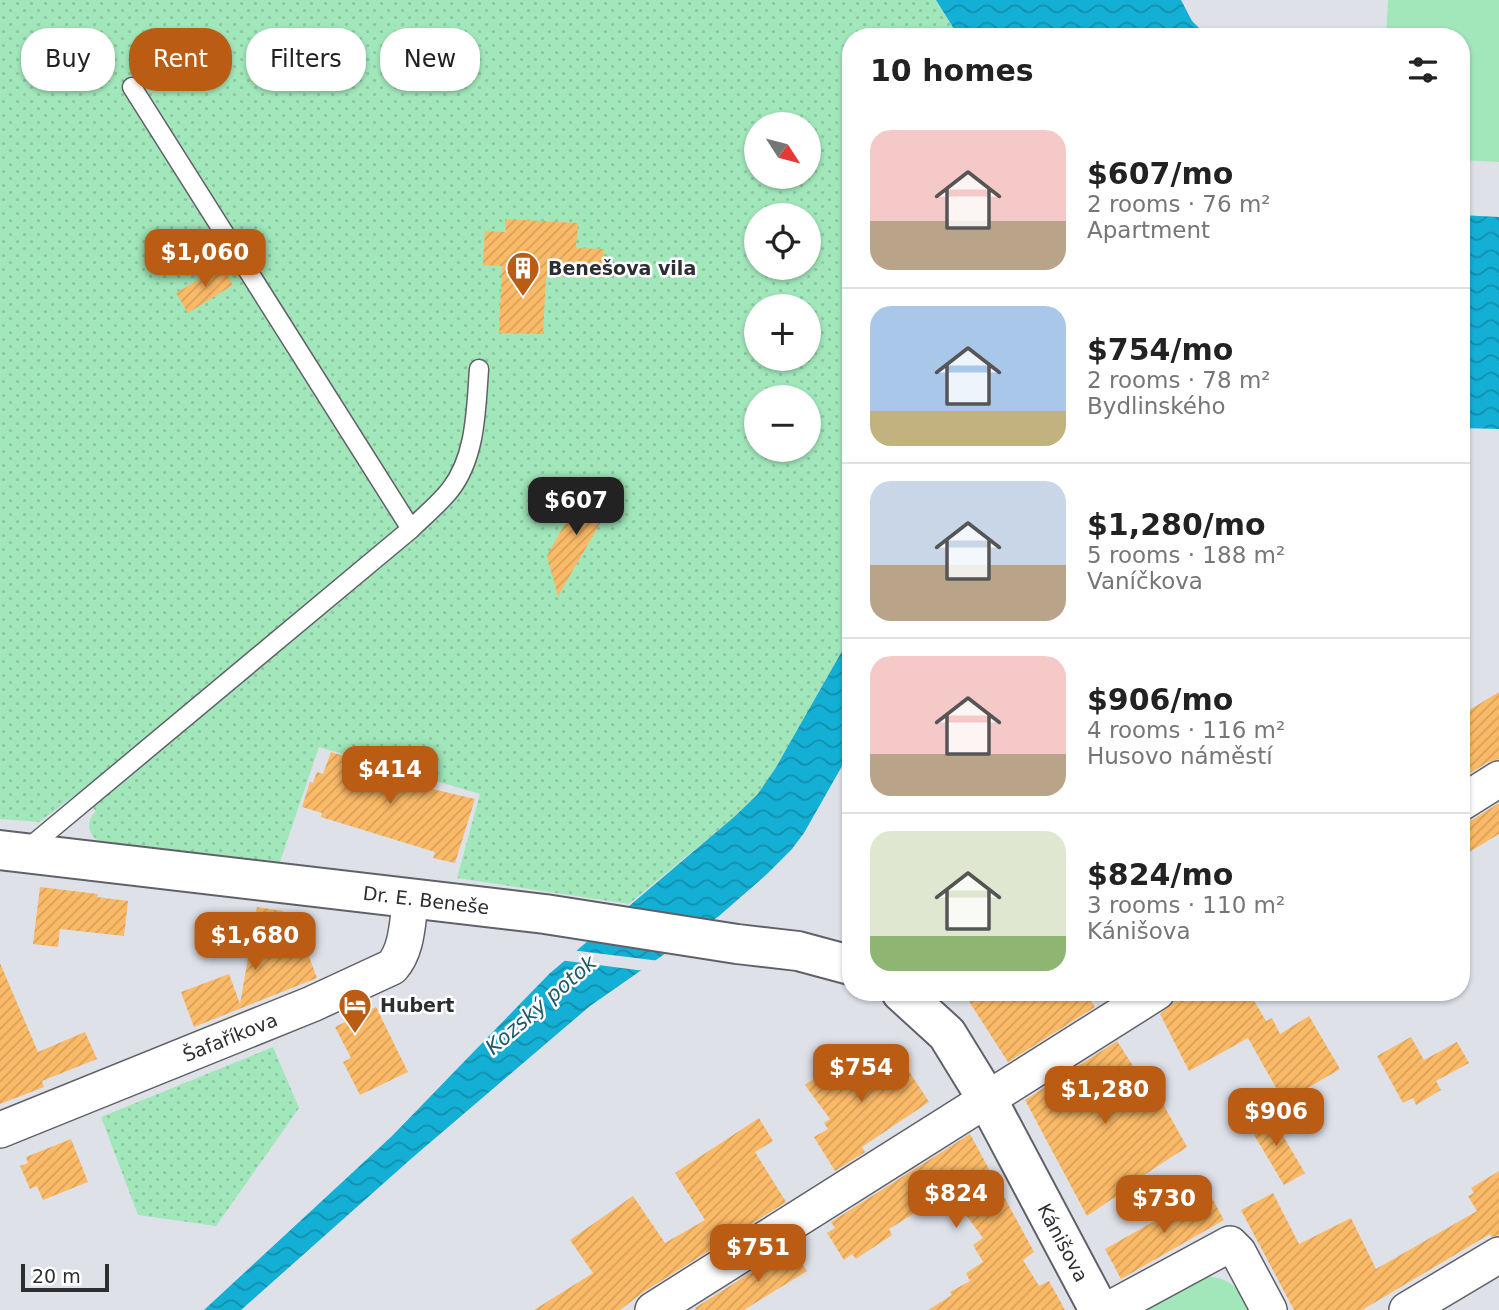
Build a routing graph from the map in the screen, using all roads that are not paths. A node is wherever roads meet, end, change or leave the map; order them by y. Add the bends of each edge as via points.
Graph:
1 (135, 91) edge
2 (479, 369) dead end
3 (411, 529) junction
4 (1499, 779) edge
5 (1470, 797) edge
6 (12, 851) edge
7 (411, 898) junction
8 (842, 963) edge
9 (911, 1001) edge
10 (1143, 1001) edge
11 (987, 1099) junction
12 (0, 1130) edge
13 (1499, 1255) edge
14 (653, 1310) edge
15 (1099, 1310) edge
16 (1108, 1310) edge
17 (1269, 1310) edge
18 (1407, 1310) edge

1 - 3 lane
2 - 3 lane via 475,424 464,465 450,490
3 - 6 lane
4 - 5 street
6 - 7 street, Dr. E. Beneše
7 - 8 street, Dr. E. Beneše via 798,951
7 - 12 street, Šafaříkova via 404,944 392,967
9 - 11 street via 947,1034
10 - 11 street
11 - 14 street
11 - 15 street, Kánišova
13 - 18 street
16 - 17 street via 1230,1244

